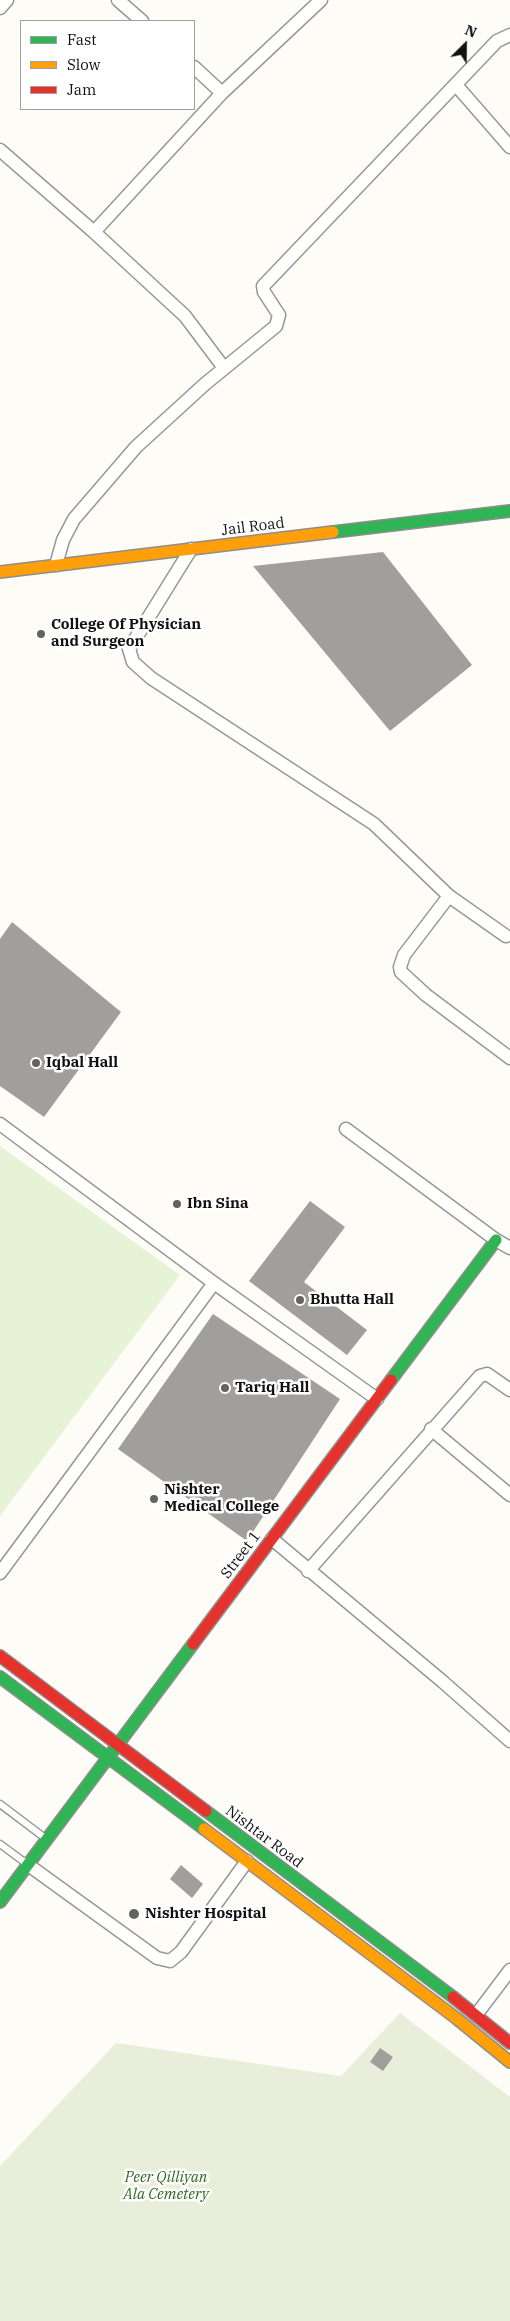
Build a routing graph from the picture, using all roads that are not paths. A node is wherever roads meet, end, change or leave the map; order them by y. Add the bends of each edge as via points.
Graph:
1 (7, 0) edge
2 (321, 0) edge
3 (124, 2) edge
4 (0, 8) edge
5 (141, 20) edge
6 (510, 35) edge
7 (195, 69) edge
8 (456, 85) junction
9 (222, 93) junction
10 (510, 148) edge
11 (0, 150) edge
12 (94, 232) junction
13 (224, 368) junction
14 (510, 511) edge
15 (191, 549) junction
16 (56, 565) junction
17 (0, 572) edge
18 (449, 896) junction
19 (506, 936) dead end
20 (510, 1058) edge
21 (0, 1124) edge
22 (346, 1129) dead end
23 (496, 1240) junction
24 (510, 1248) edge
25 (214, 1283) junction
26 (510, 1390) edge
27 (377, 1399) junction
28 (431, 1429) junction
29 (510, 1495) edge
30 (272, 1539) junction
31 (308, 1571) junction
32 (0, 1573) edge
33 (0, 1656) edge
34 (0, 1677) edge
35 (510, 1741) edge
36 (117, 1746) junction
37 (108, 1758) junction
38 (0, 1804) edge
39 (46, 1838) junction
40 (0, 1844) edge
41 (247, 1861) junction
42 (27, 1864) junction
43 (0, 1902) edge
44 (510, 1970) edge
45 (476, 2015) junction
46 (510, 2043) edge
47 (510, 2062) edge

1 - 4 street
2 - 9 street
3 - 5 street
6 - 8 street via 497,41
7 - 9 street
8 - 10 street
8 - 13 street via 266,282 264,292 279,315 279,321
9 - 12 street
11 - 12 street
12 - 13 street via 186,316
13 - 16 street via 136,447 98,489 70,526
14 - 15 main road, Jail Road
15 - 16 main road, Jail Road
15 - 18 street via 129,649 133,662 152,678 374,824
16 - 17 main road, Jail Road
18 - 19 street
18 - 20 street via 404,955 401,972 426,996
21 - 25 street
22 - 23 street
23 - 24 street
23 - 27 main road, Street 1
25 - 27 street
25 - 32 street
26 - 28 street via 487,1374 480,1376
27 - 30 main road, Street 1
28 - 29 street
28 - 31 street
30 - 31 street
30 - 36 main road, Street 1
31 - 35 street
33 - 36 main road, Nishtar Road
34 - 37 main road, Nishtar Road
36 - 37 main road, Street 1
36 - 45 main road, Nishtar Road
37 - 39 main road, Street 1
37 - 41 main road, Nishtar Road
38 - 39 lane
39 - 42 main road, Street 1
40 - 42 lane
41 - 42 street via 181,1952 170,1961 157,1958
41 - 47 main road, Nishtar Road
42 - 43 main road, Street 1
44 - 45 street
45 - 46 main road, Nishtar Road

